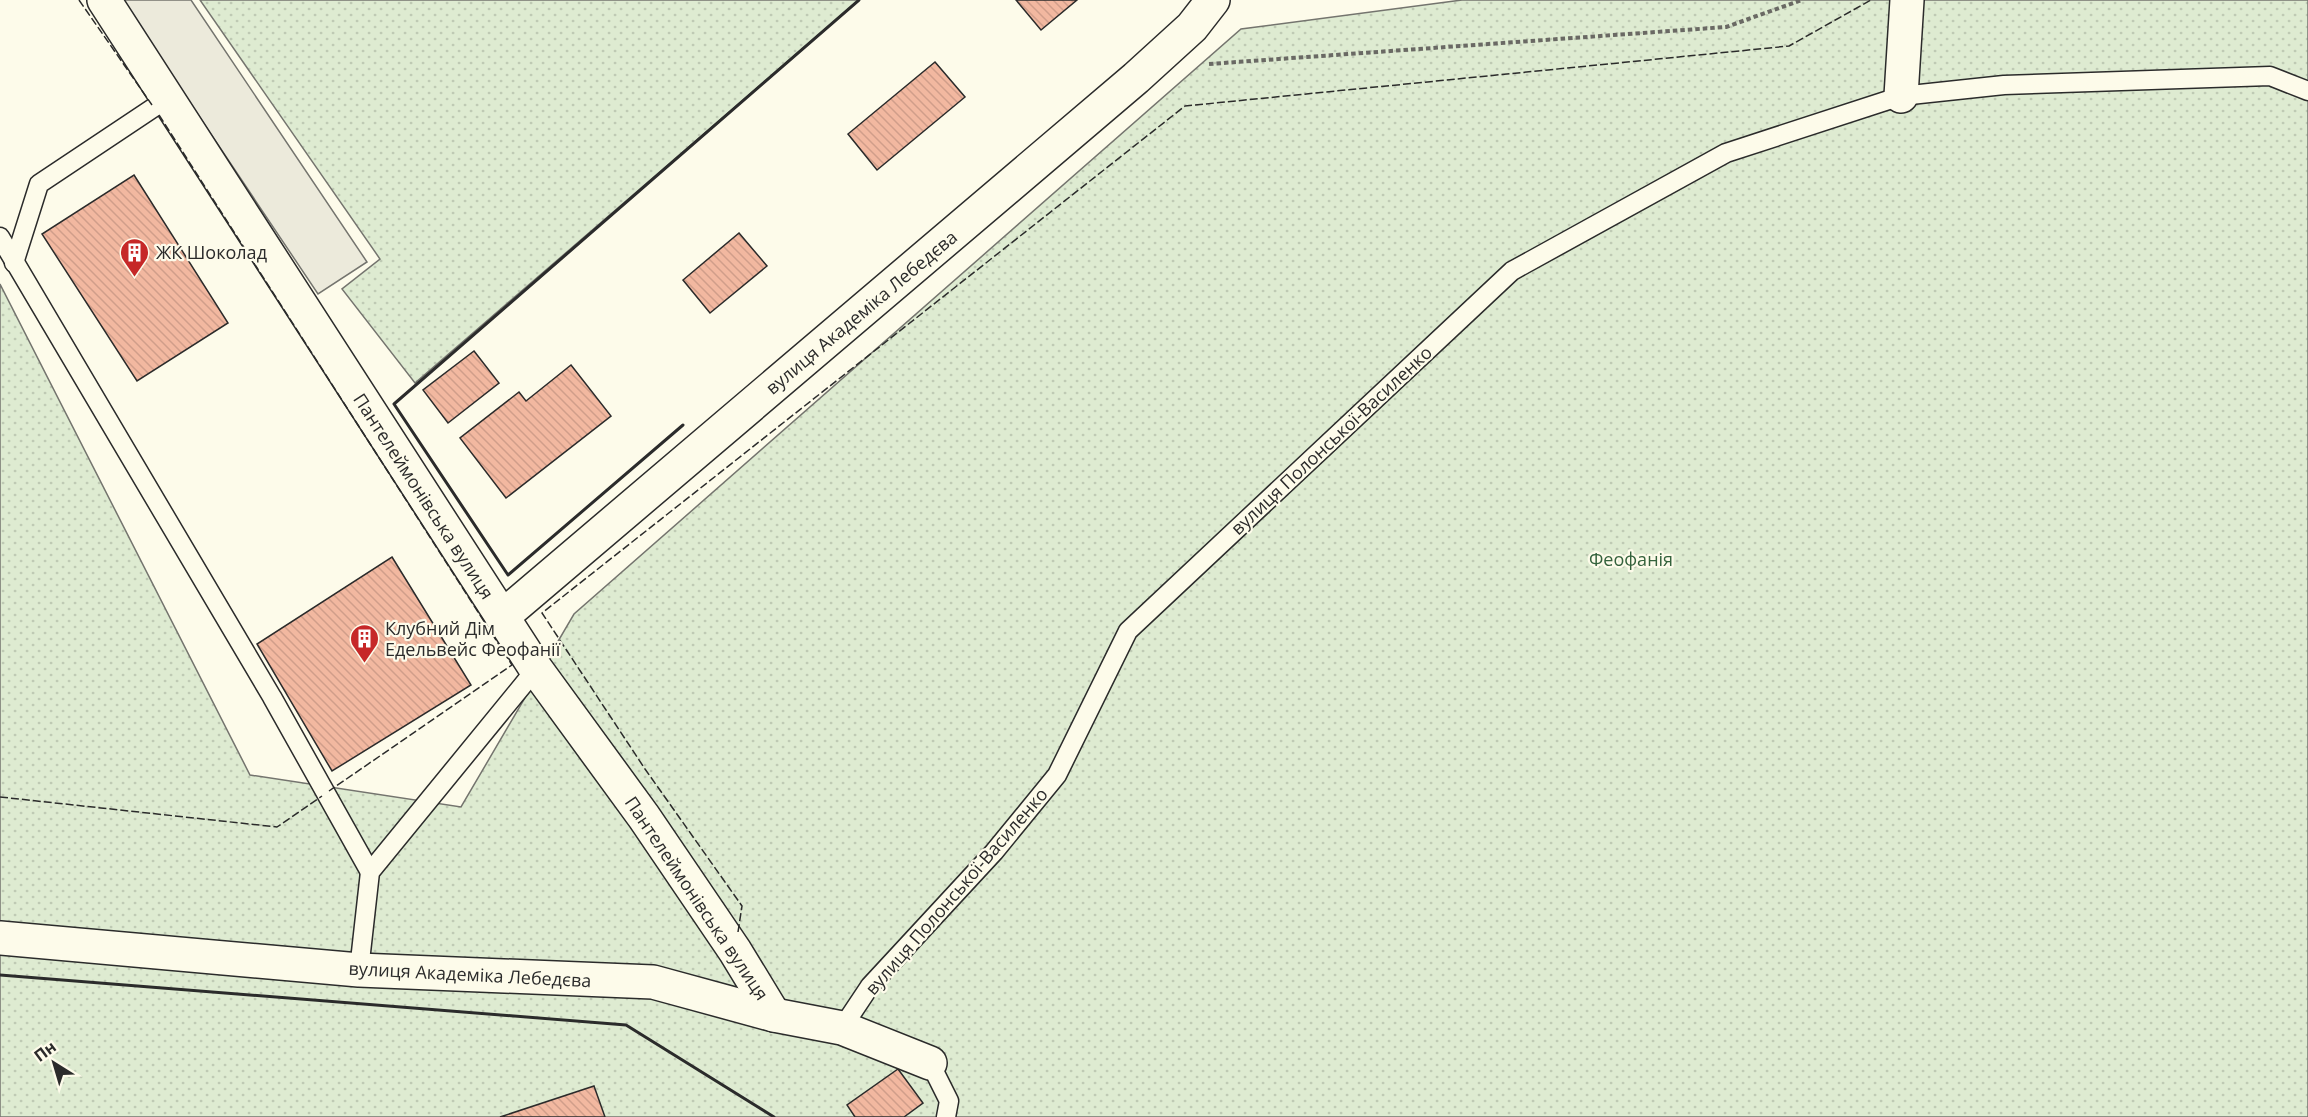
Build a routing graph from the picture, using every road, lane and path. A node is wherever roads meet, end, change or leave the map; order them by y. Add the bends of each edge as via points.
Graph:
1 (104, 0) edge
2 (1213, 0) edge
3 (1802, 0) edge
4 (1907, 0) edge
5 (1205, 65) dead end
6 (2308, 91) edge
7 (1901, 96) junction
8 (168, 98) junction
9 (0, 237) edge
10 (14, 263) junction
11 (502, 617) junction
12 (536, 669) junction
13 (370, 872) junction
14 (0, 938) edge
15 (359, 969) junction
16 (774, 1015) junction
17 (842, 1029) junction
18 (930, 1063) joint
19 (946, 1117) edge

1 - 8 street, Пантелеймонівська вулиця
2 - 11 street, вулиця Академіка Лебедєва via 1192,27 1136,78
3 - 5 path via 1726,27
4 - 7 street
6 - 7 lane, вулиця Полонської-Василенко via 2270,76 2004,85
7 - 17 lane, вулиця Полонської-Василенко via 1726,153 1512,271 1128,631 1057,775 994,852 870,986
8 - 10 lane via 39,184
8 - 11 street, Пантелеймонівська вулиця
9 - 10 lane
10 - 13 lane via 272,697
11 - 12 street, Пантелеймонівська вулиця
12 - 13 lane
12 - 16 street, Пантелеймонівська вулиця via 644,817
13 - 15 lane
14 - 15 street, вулиця Академіка Лебедєва
15 - 16 street, вулиця Академіка Лебедєва via 653,982
16 - 17 street, вулиця Академіка Лебедєва
17 - 18 street, вулиця Академіка Лебедєва
18 - 19 lane via 949,1101

